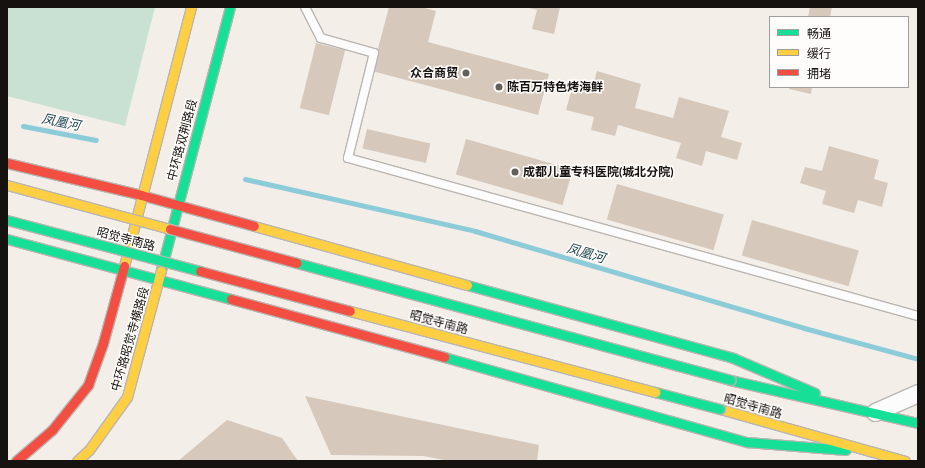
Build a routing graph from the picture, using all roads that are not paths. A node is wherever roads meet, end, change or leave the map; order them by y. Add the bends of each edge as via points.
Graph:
1 (191, 7) edge
2 (230, 7) edge
3 (305, 7) edge
4 (7, 163) edge
5 (7, 185) edge
6 (141, 195) junction
7 (177, 205) junction
8 (7, 220) edge
9 (7, 239) edge
10 (123, 271) junction
11 (160, 280) junction
12 (918, 316) edge
13 (918, 393) edge
14 (849, 408) junction
15 (875, 412) junction
16 (918, 423) edge
17 (865, 451) junction
18 (16, 461) edge
19 (77, 461) edge
20 (905, 461) edge

1 - 6 main road
2 - 7 main road, 中环路双荆路段
3 - 12 lane via 321,38 374,53 348,158
4 - 6 main road, 昭觉寺南路
5 - 14 main road, 昭觉寺南路, bridge via 730,380
6 - 7 main road, 昭觉寺南路
6 - 10 main road
7 - 11 main road, 中环路双荆路段
7 - 14 main road, 昭觉寺南路 via 733,358
8 - 17 main road, 昭觉寺南路, bridge via 720,409
9 - 10 main road, 昭觉寺南路
10 - 11 main road, 昭觉寺南路
10 - 18 main road, 中环路昭觉寺横路段 via 88,385 52,430
11 - 17 main road, 昭觉寺南路 via 747,442
11 - 19 main road, 中环路昭觉寺横路段 via 126,397 89,450
13 - 15 street
14 - 15 main road, 昭觉寺南路
15 - 16 main road, 昭觉寺南路
17 - 20 main road, 昭觉寺南路

